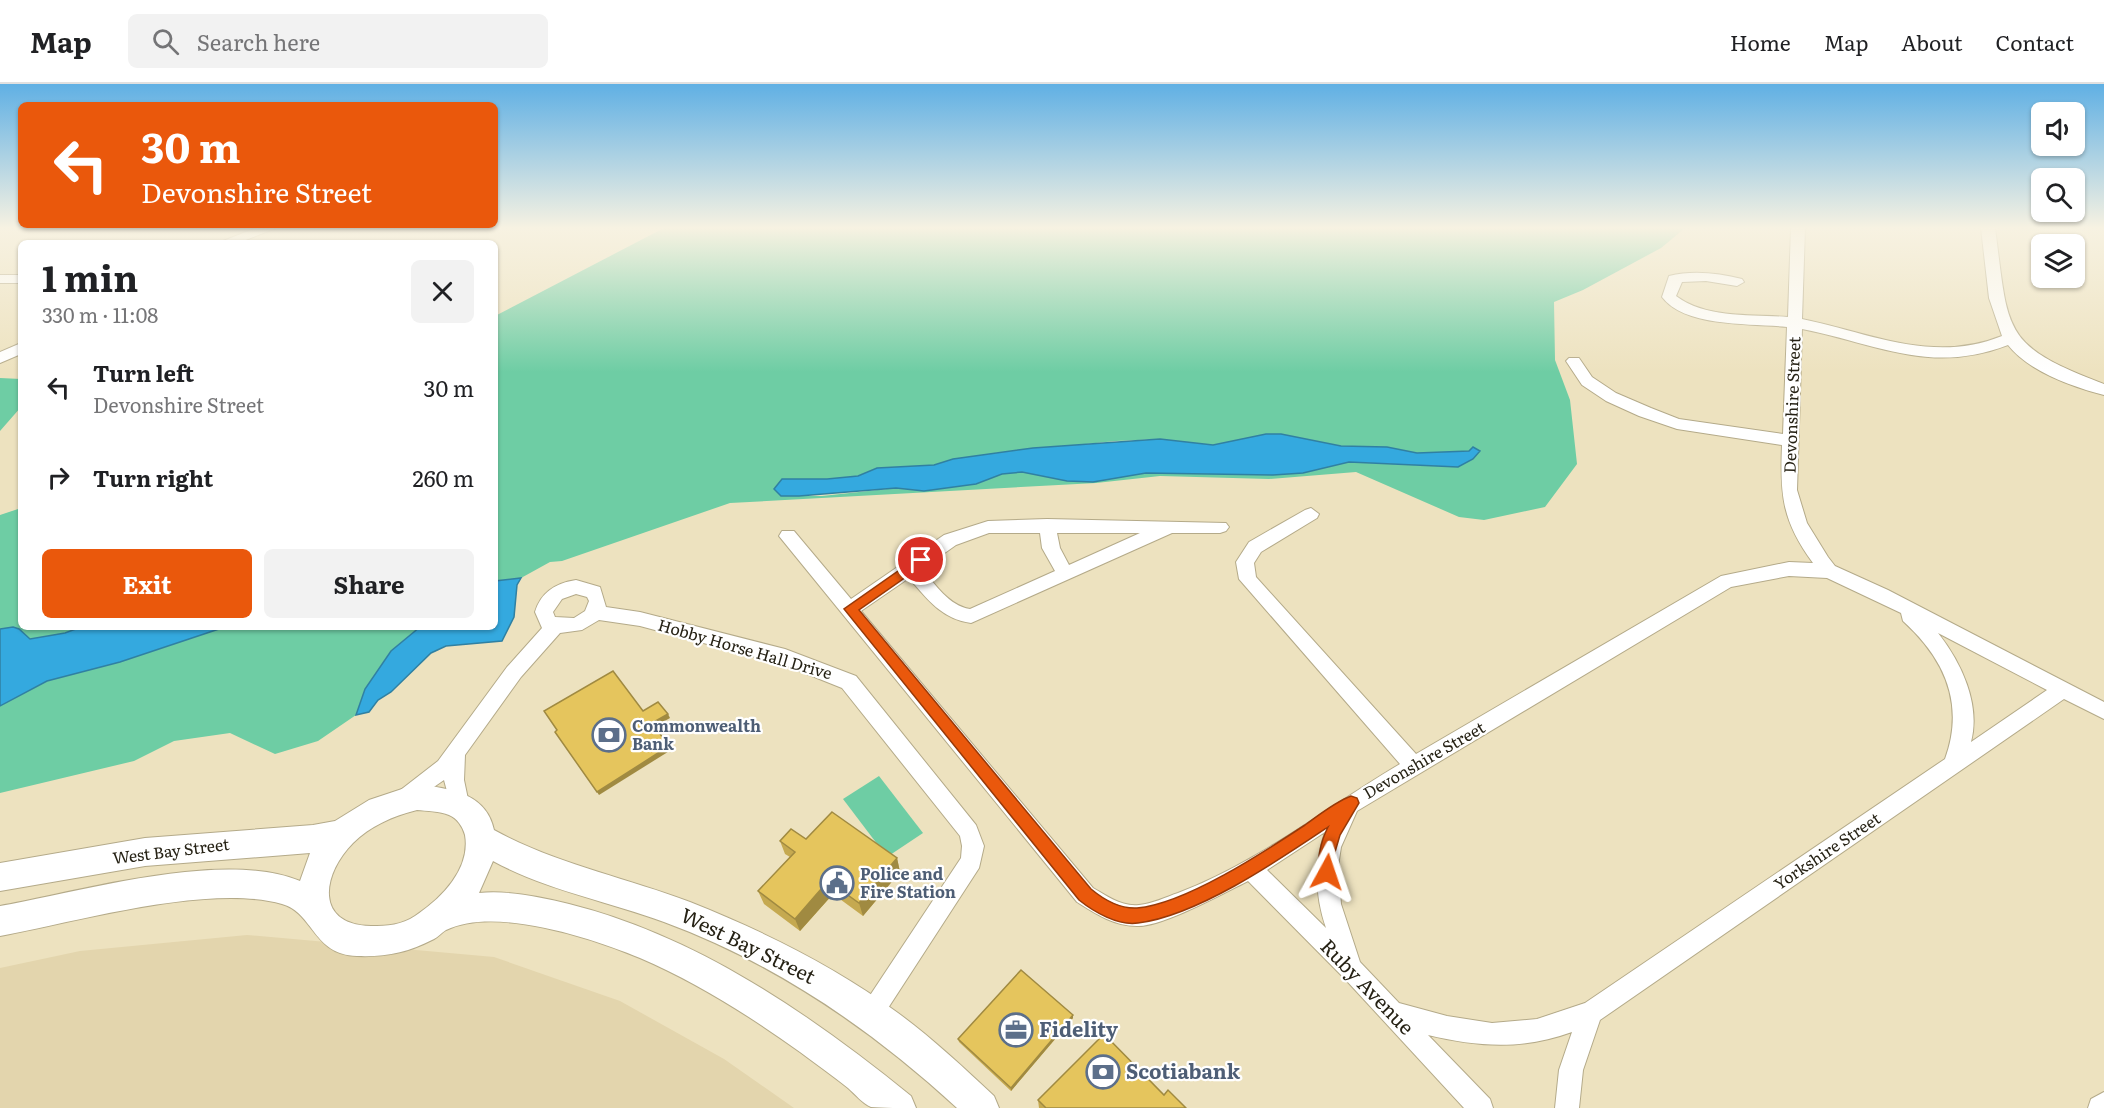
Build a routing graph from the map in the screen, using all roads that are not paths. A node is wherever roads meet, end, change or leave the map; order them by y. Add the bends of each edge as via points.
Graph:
1 (1796, 276) edge
2 (1994, 276) edge
3 (0, 279) edge
4 (18, 279) edge
5 (1737, 282) dead end
6 (1795, 323) junction
7 (2010, 338) junction
8 (18, 349) edge
9 (0, 358) edge
10 (1574, 360) dead end
11 (2104, 390) edge
12 (1791, 441) junction
13 (1311, 514) dead end
14 (1047, 525) junction
15 (1170, 527) junction
16 (1220, 527) dead end
17 (788, 536) dead end
18 (910, 567) junction
19 (1829, 572) junction
20 (1066, 575) junction
21 (1882, 594) junction
22 (850, 609) junction
23 (595, 612) junction
24 (554, 627) junction
25 (2062, 690) junction
26 (2104, 711) edge
27 (455, 755) junction
28 (1953, 764) junction
29 (1415, 767) junction
30 (404, 799) junction
31 (1351, 803) junction
32 (459, 804) junction
33 (344, 833) junction
34 (483, 840) junction
35 (1251, 869) junction
36 (0, 877) edge
37 (314, 904) junction
38 (440, 917) junction
39 (0, 921) edge
40 (1353, 971) junction
41 (1592, 1012) junction
42 (1392, 1013) junction
43 (871, 1014) junction
44 (2104, 1104) edge
45 (899, 1108) edge
46 (982, 1108) edge
47 (1480, 1108) edge
48 (1567, 1108) edge
49 (2100, 1108) edge

1 - 6 street, Devonshire Street
2 - 7 street via 1998,309
3 - 4 street
5 - 6 street via 1678,278 1674,279 1670,297 1680,305 1726,318
6 - 7 street via 1897,349 1941,354 1986,348
6 - 12 street, Devonshire Street
7 - 11 street via 2058,373
8 - 9 street
10 - 12 street via 1587,381 1611,397 1677,424
12 - 19 street, Devonshire Street via 1792,511 1800,531
13 - 29 street via 1255,547 1245,562 1248,579
14 - 15 street
14 - 18 street via 1010,525 967,533
14 - 20 street via 1051,548
15 - 16 street
15 - 20 street
17 - 22 street, Devonshire Street
18 - 20 street via 960,616 986,611
18 - 22 street
19 - 21 street, Devonshire Street
19 - 29 street, Devonshire Street via 1789,569 1727,581
21 - 25 street, Devonshire Street
21 - 28 street via 1921,626 1942,652 1955,680 1963,733
22 - 35 street, Devonshire Street via 1078,886 1097,904 1123,914 1152,913 1200,895
23 - 24 street via 577,626
23 - 24 street via 597,600 591,590 562,590 544,609 545,618
23 - 43 street, Hobby Horse Hall Drive via 640,619 786,657 849,682 969,832 973,846 971,861
24 - 27 street via 514,672
25 - 26 street, Devonshire Street
25 - 28 street, Yorkshire Street
27 - 30 street via 433,778
27 - 32 street via 454,780
28 - 41 street, Yorkshire Street
29 - 31 street, Devonshire Street
30 - 32 main road via 429,796
30 - 33 main road via 366,815
31 - 35 street, Devonshire Street
31 - 40 street via 1333,833 1327,852 1327,872 1337,931
32 - 34 main road via 472,816
33 - 36 main road, West Bay Street via 145,852
33 - 37 main road via 329,849 320,867
34 - 38 main road via 469,886
34 - 43 main road, West Bay Street via 526,864 659,905 730,934 823,983
35 - 40 street, Ruby Avenue
37 - 38 main road via 325,926 340,937 358,942 399,938
37 - 39 main road via 305,896 278,887 237,884 114,898
38 - 45 main road via 485,907 512,908 542,912 620,934 693,968 775,1014 850,1065
40 - 42 street, Ruby Avenue
41 - 42 street, Yorkshire Street via 1555,1028 1510,1037 1481,1036
41 - 48 street via 1572,1054
42 - 47 street, Ruby Avenue
43 - 46 main road, West Bay Street
44 - 49 street

